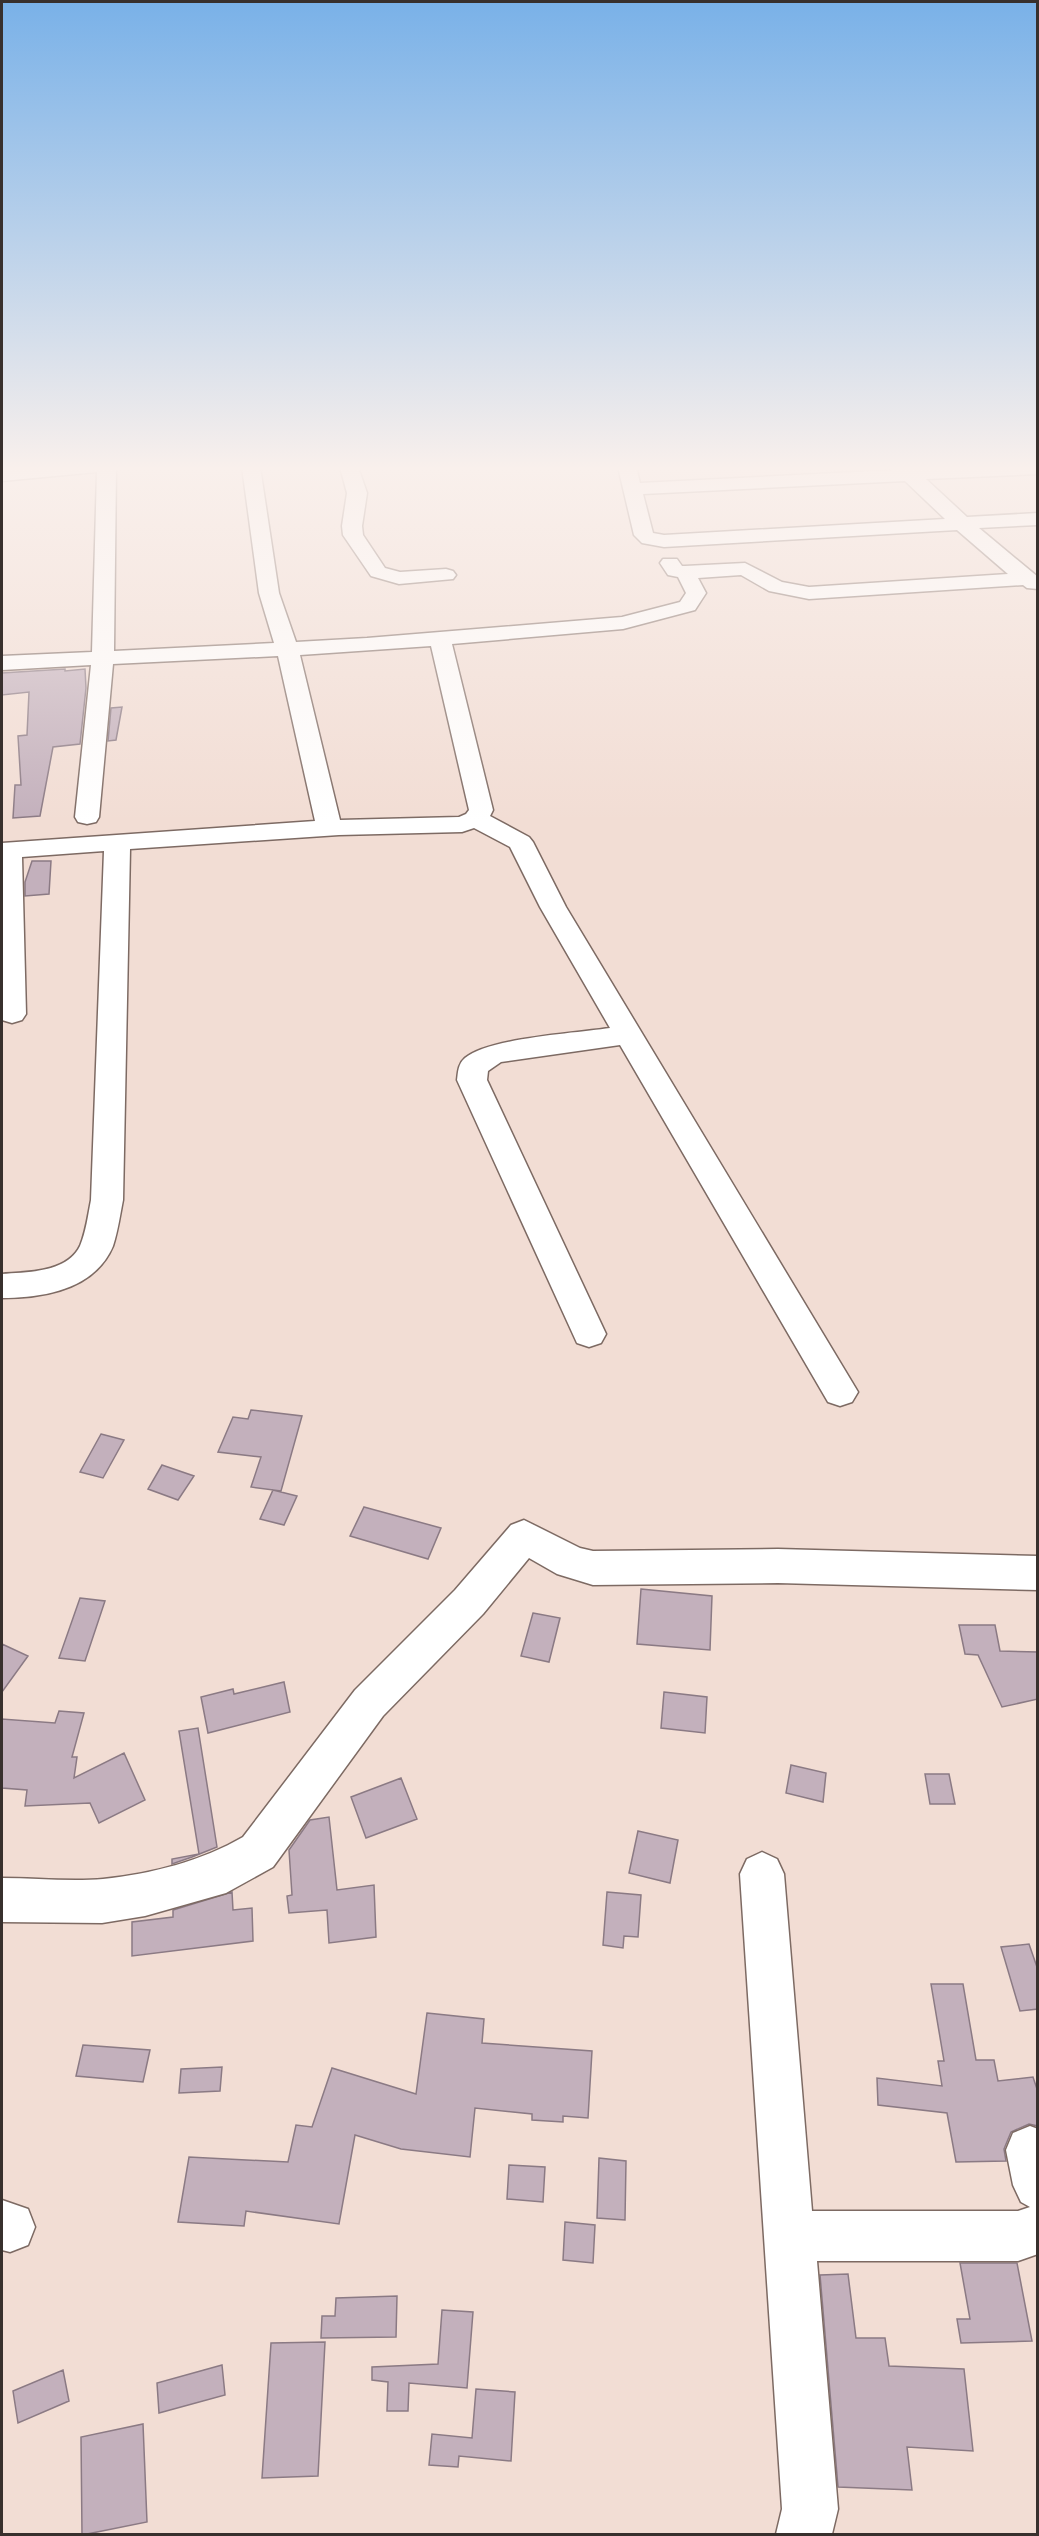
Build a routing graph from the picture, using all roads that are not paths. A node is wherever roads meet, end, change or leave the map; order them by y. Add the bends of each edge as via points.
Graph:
1 (105, 585) edge
2 (268, 585) edge
3 (692, 585) edge
4 (773, 585) edge
5 (980, 585) edge
6 (440, 639) junction
7 (287, 648) junction
8 (103, 657) junction
9 (2, 663) edge
10 (87, 817) dead end
11 (476, 819) junction
12 (330, 830) junction
13 (117, 842) junction
14 (5, 851) edge
15 (12, 1014) dead end
16 (628, 1035) junction
17 (2, 1286) edge
18 (589, 1334) dead end
19 (840, 1392) dead end
20 (1038, 1573) edge
21 (762, 1874) dead end
22 (2, 1900) edge
23 (1038, 2229) edge
24 (790, 2236) junction
25 (804, 2535) edge

1 - 8 street
2 - 7 street
3 - 6 street via 696,593 687,606 622,623
4 - 5 street via 809,593
6 - 7 street
6 - 11 street via 481,810
7 - 8 street
7 - 12 street
8 - 9 street
8 - 10 street
11 - 12 street via 462,824
11 - 16 street via 520,842
12 - 13 street via 292,829
13 - 14 street
13 - 17 street via 106,1200 100,1235 90,1258 74,1272 27,1285
14 - 15 street
16 - 18 street via 493,1054 474,1066 472,1080
16 - 19 street
20 - 22 street via 778,1566 593,1568 571,1562 524,1536 469,1602 369,1703 258,1852 226,1871 145,1894 102,1901
21 - 24 street
23 - 24 street via 1018,2236
24 - 25 street via 810,2509

